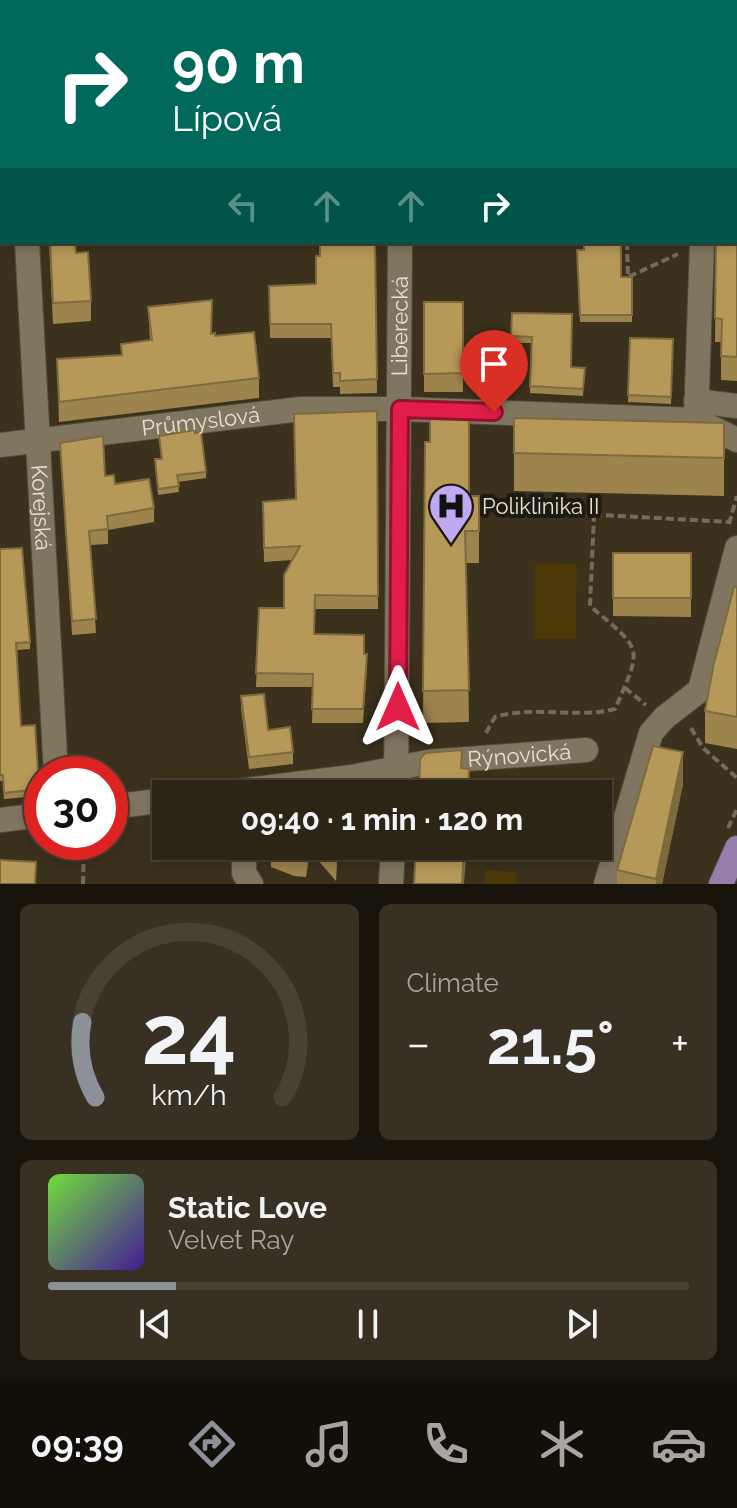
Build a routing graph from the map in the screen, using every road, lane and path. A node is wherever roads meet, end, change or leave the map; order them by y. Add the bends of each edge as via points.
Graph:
1 (27, 244) edge
2 (400, 244) edge
3 (627, 244) edge
4 (702, 244) edge
5 (678, 254) dead end
6 (737, 406) edge
7 (400, 409) junction
8 (696, 411) junction
9 (37, 440) junction
10 (737, 440) edge
11 (0, 445) edge
12 (737, 496) edge
13 (510, 510) dead end
14 (594, 515) junction
15 (737, 548) edge
16 (728, 604) edge
17 (679, 709) junction
18 (586, 750) dead end
19 (55, 756) edge
20 (472, 759) junction
21 (398, 767) junction
22 (737, 778) edge
23 (328, 780) edge
24 (397, 780) edge
25 (152, 802) edge
26 (128, 805) edge
27 (24, 817) edge
28 (0, 820) edge
29 (737, 848) edge
30 (84, 860) edge
31 (244, 860) edge
32 (392, 860) edge
33 (83, 884) edge
34 (251, 884) edge
35 (391, 884) edge
36 (606, 884) edge
37 (721, 884) edge

1 - 9 street, Korejská
2 - 7 street, Liberecká
3 - 5 path via 628,277
4 - 8 street
6 - 8 street, Průmyslová
7 - 8 street, Průmyslová
7 - 9 street, Průmyslová via 301,409
7 - 21 street, Liberecká
8 - 10 street
9 - 11 street, Průmyslová
9 - 19 street, Korejská
12 - 14 path via 730,522
13 - 14 path
14 - 20 path via 590,606 635,649 635,664 615,709 495,717
15 - 16 street
16 - 17 street via 700,690
17 - 22 path via 703,748
17 - 36 street via 651,733
18 - 20 street, Rýnovická
20 - 21 street, Rýnovická
21 - 23 street, Rýnovická
21 - 24 street, Liberecká
25 - 26 street
27 - 28 street
29 - 37 main road
30 - 33 path
31 - 34 street
32 - 35 street

